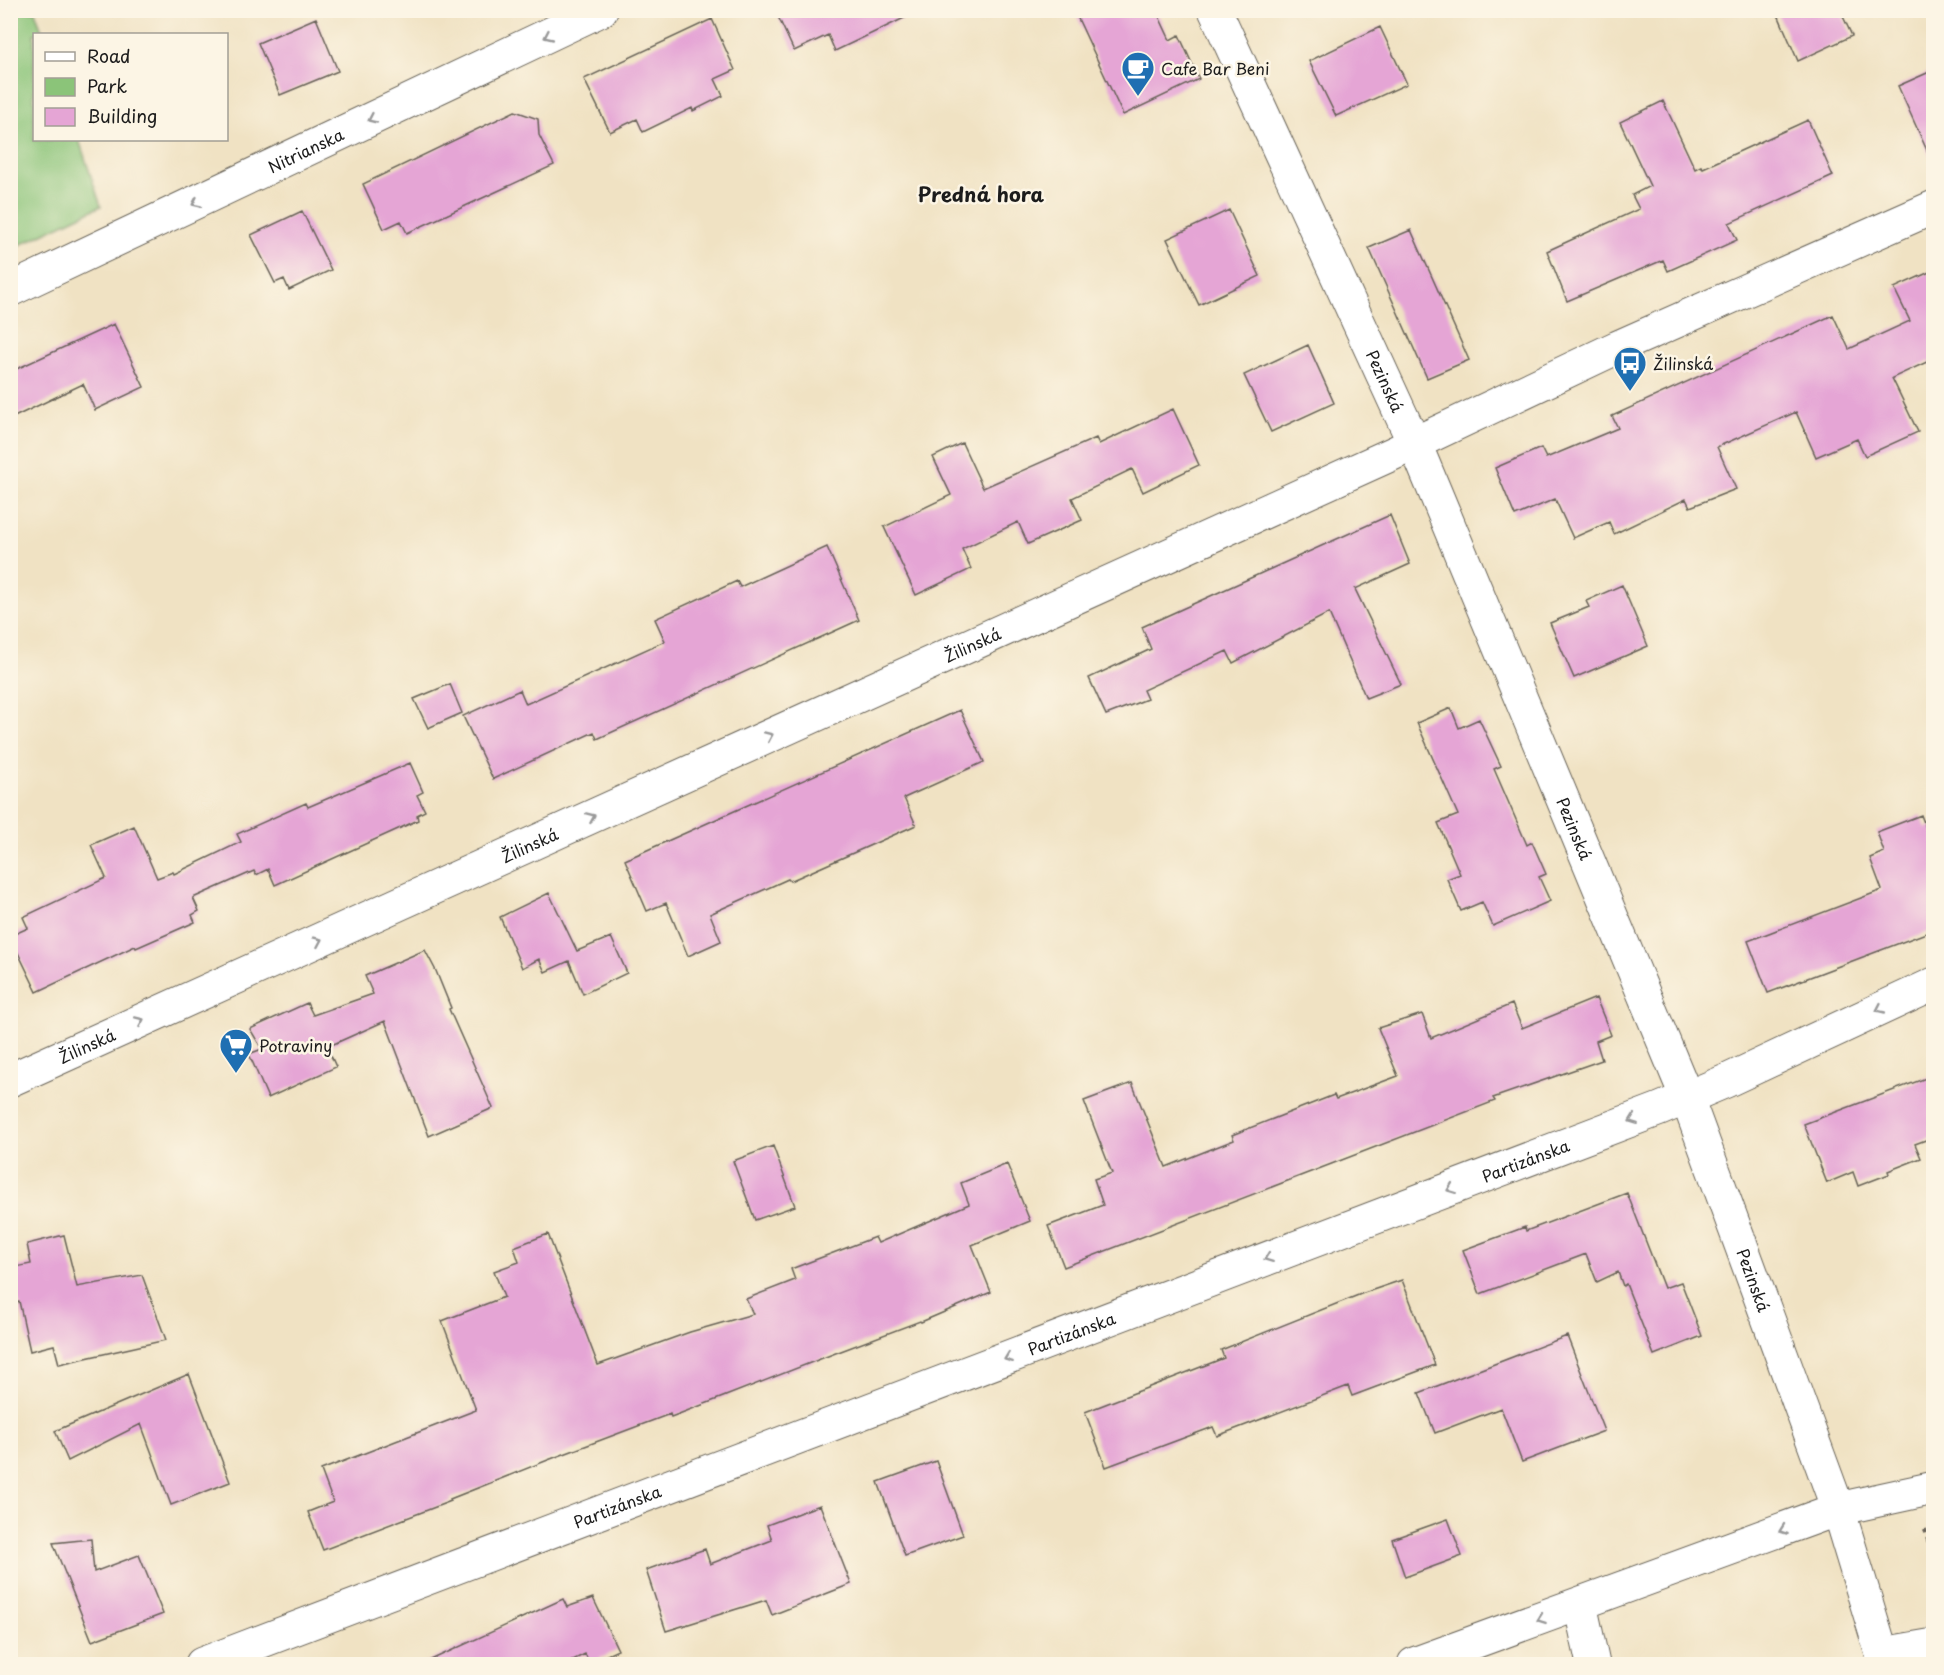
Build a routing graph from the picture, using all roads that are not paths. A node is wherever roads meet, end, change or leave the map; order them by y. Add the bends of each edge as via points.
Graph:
1 (601, 10) edge
2 (1215, 10) edge
3 (1934, 207) edge
4 (10, 290) edge
5 (1413, 444) junction
6 (1934, 984) edge
7 (10, 1080) edge
8 (1687, 1098) junction
9 (1934, 1488) edge
10 (1838, 1509) junction
11 (1580, 1604) junction
12 (1934, 1645) edge
13 (1884, 1659) edge
14 (202, 1665) edge
15 (1414, 1665) edge
16 (1593, 1665) edge

1 -> 4 street, Nitrianska
2 - 5 street, Pezinská
3 - 5 street, Žilinská via 1618,347
7 -> 5 street, Žilinská
5 - 8 street, Pezinská
6 -> 8 street, Partizánska
8 - 10 street, Pezinská
8 -> 14 street, Partizánska
9 - 10 street
10 -> 11 street
10 - 13 street, Pezinská
11 -> 15 street
11 - 16 street
12 - 13 street

